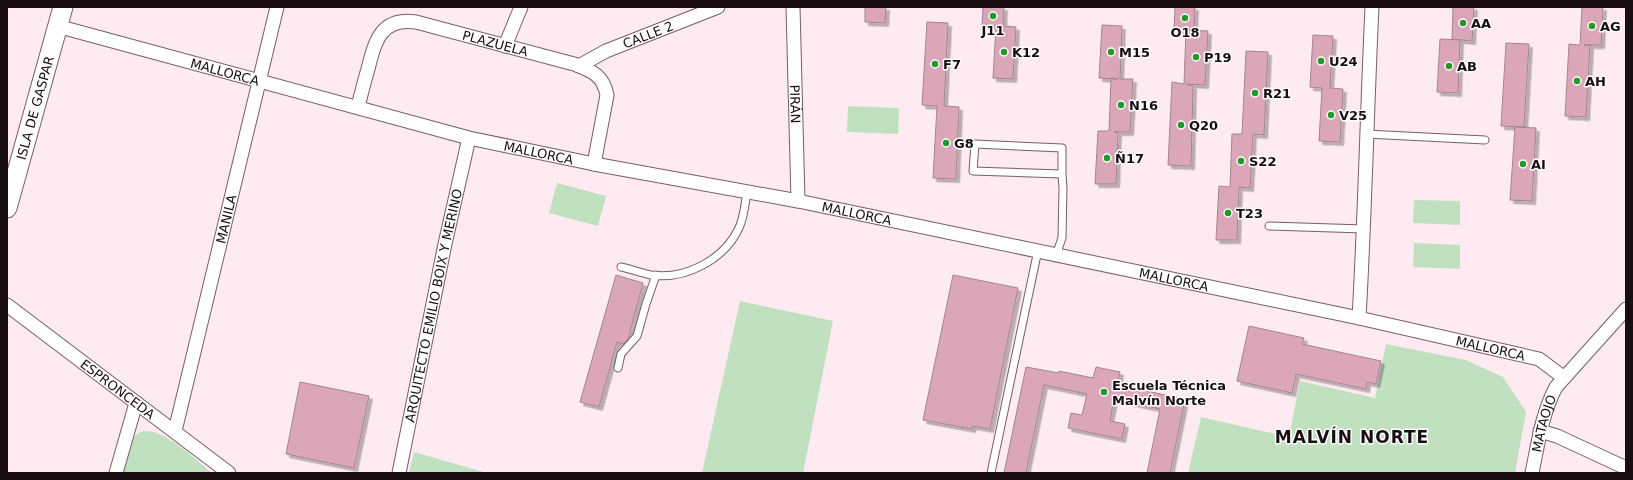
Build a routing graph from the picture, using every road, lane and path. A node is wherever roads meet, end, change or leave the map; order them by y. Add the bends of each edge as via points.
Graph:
1 (63, 7) edge
2 (277, 7) edge
3 (521, 7) edge
4 (718, 7) edge
5 (793, 7) edge
6 (1372, 7) edge
7 (57, 26) junction
8 (505, 46) junction
9 (580, 66) junction
10 (259, 81) junction
11 (358, 108) junction
12 (1366, 134) junction
13 (469, 138) junction
14 (1485, 140) dead end
15 (594, 164) junction
16 (1062, 174) junction
17 (747, 192) junction
18 (798, 201) junction
19 (7, 208) edge
20 (1269, 226) dead end
21 (1364, 229) junction
22 (1038, 250) junction
23 (1056, 255) junction
24 (621, 267) dead end
25 (656, 275) junction
26 (7, 305) edge
27 (1626, 308) edge
28 (1359, 318) junction
29 (618, 368) dead end
30 (1563, 377) junction
31 (136, 403) junction
32 (175, 431) junction
33 (1540, 431) junction
34 (1626, 468) edge
35 (116, 473) edge
36 (229, 473) edge
37 (399, 473) edge
38 (991, 473) edge
39 (1532, 473) edge

1 - 7 street, ISLA DE GASPAR
2 - 10 street, MANILA
3 - 8 street
4 - 9 street, CALLE 2 via 606,52
5 - 18 street, PIRÁN
6 - 12 street
7 - 10 street, MALLORCA
7 - 19 street, ISLA DE GASPAR
8 - 9 street, PLAZUELA
8 - 11 street, PLAZUELA via 416,22 395,22 386,28 374,46
9 - 15 street, PLAZUELA via 601,80 607,96
10 - 11 street, MALLORCA
10 - 32 street, MANILA
11 - 13 street, MALLORCA
12 - 14 lane
12 - 21 street
13 - 15 street, MALLORCA
13 - 37 street, ARQUITECTO EMILIO BOIX Y MERINO
15 - 17 street, MALLORCA
16 - 16 lane via 974,171 975,144 1062,148
16 - 23 lane via 1062,238
17 - 18 street, MALLORCA
17 - 25 lane via 738,229 717,256 686,272 671,276
18 - 22 street, MALLORCA
20 - 21 lane
21 - 28 street
22 - 23 street, MALLORCA
22 - 38 lane
23 - 28 street, MALLORCA
24 - 25 lane
25 - 29 lane via 637,336 621,354
26 - 31 street, ESPRONCEDA
27 - 30 street
28 - 30 street, MALLORCA via 1539,359
30 - 33 street, MATAOJO via 1550,399
31 - 32 street, ESPRONCEDA
31 - 35 street
32 - 36 street, ESPRONCEDA
33 - 34 street via 1557,436
33 - 39 street, MATAOJO

